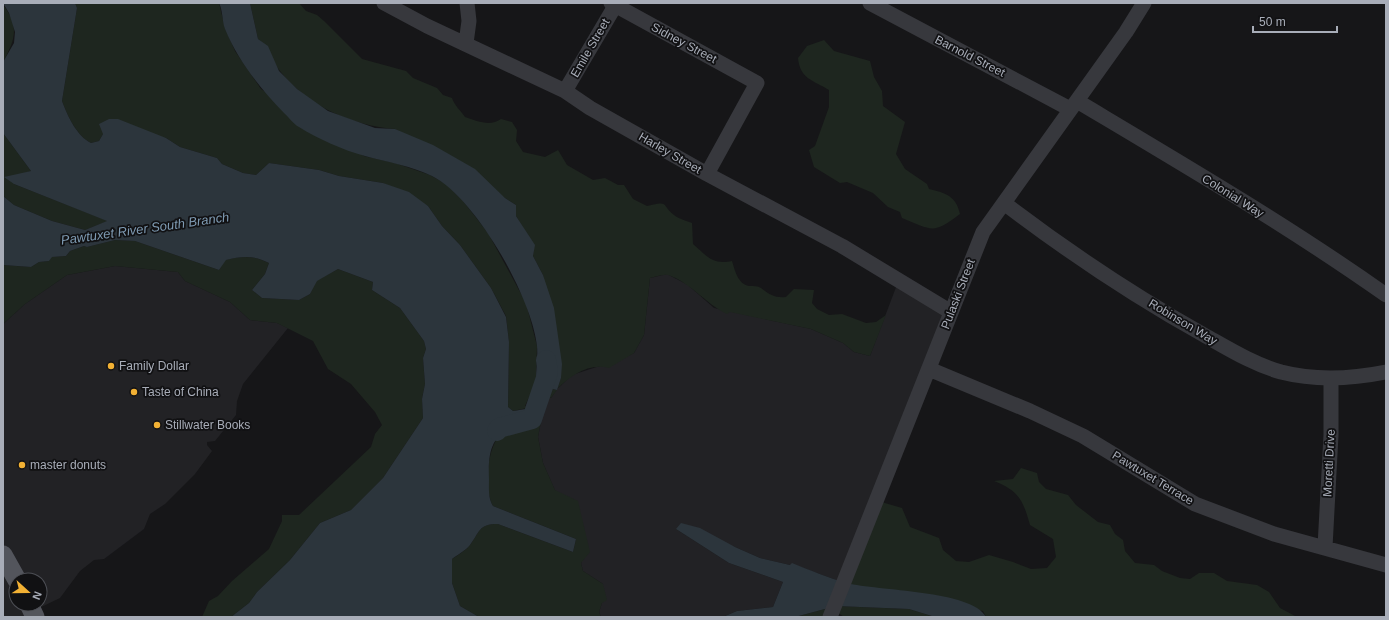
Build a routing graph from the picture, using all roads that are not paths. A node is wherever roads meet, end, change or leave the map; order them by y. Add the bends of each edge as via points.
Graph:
1 (384, 3) edge
2 (467, 3) edge
3 (613, 4) edge
4 (878, 5) edge
5 (1139, 5) edge
6 (466, 43) junction
7 (565, 91) junction
8 (1074, 105) junction
9 (707, 174) junction
10 (1004, 203) junction
11 (1386, 295) edge
12 (951, 312) junction
13 (929, 369) junction
14 (1386, 372) edge
15 (1331, 378) junction
16 (1324, 547) junction
17 (3, 555) edge
18 (1386, 565) edge
19 (13, 572) edge
20 (830, 617) edge

1 - 6 street, Harley Street
2 - 6 street via 469,21
3 - 7 street, Emile Street
3 - 9 street, Sidney Street via 757,83
4 - 8 street, Barnold Street
5 - 8 street, Pulaski Street via 1126,32
6 - 7 street, Harley Street
7 - 9 street, Harley Street via 590,108
8 - 10 street, Pulaski Street
8 - 11 street, Colonial Way via 1166,153 1304,239
9 - 12 street, Harley Street via 842,246
10 - 12 street, Pulaski Street via 983,232
10 - 15 street, Robinson Way via 1074,255 1233,351 1260,365 1281,372
12 - 13 street, Pulaski Street
13 - 16 street, Pawtuxet Terrace via 1083,436 1195,504 1274,534
13 - 20 street, Pulaski Street
14 - 15 street, Robinson Way
15 - 16 street, Moretti Drive via 1331,435
16 - 18 street, Pawtuxet Terrace
17 - 19 main road

